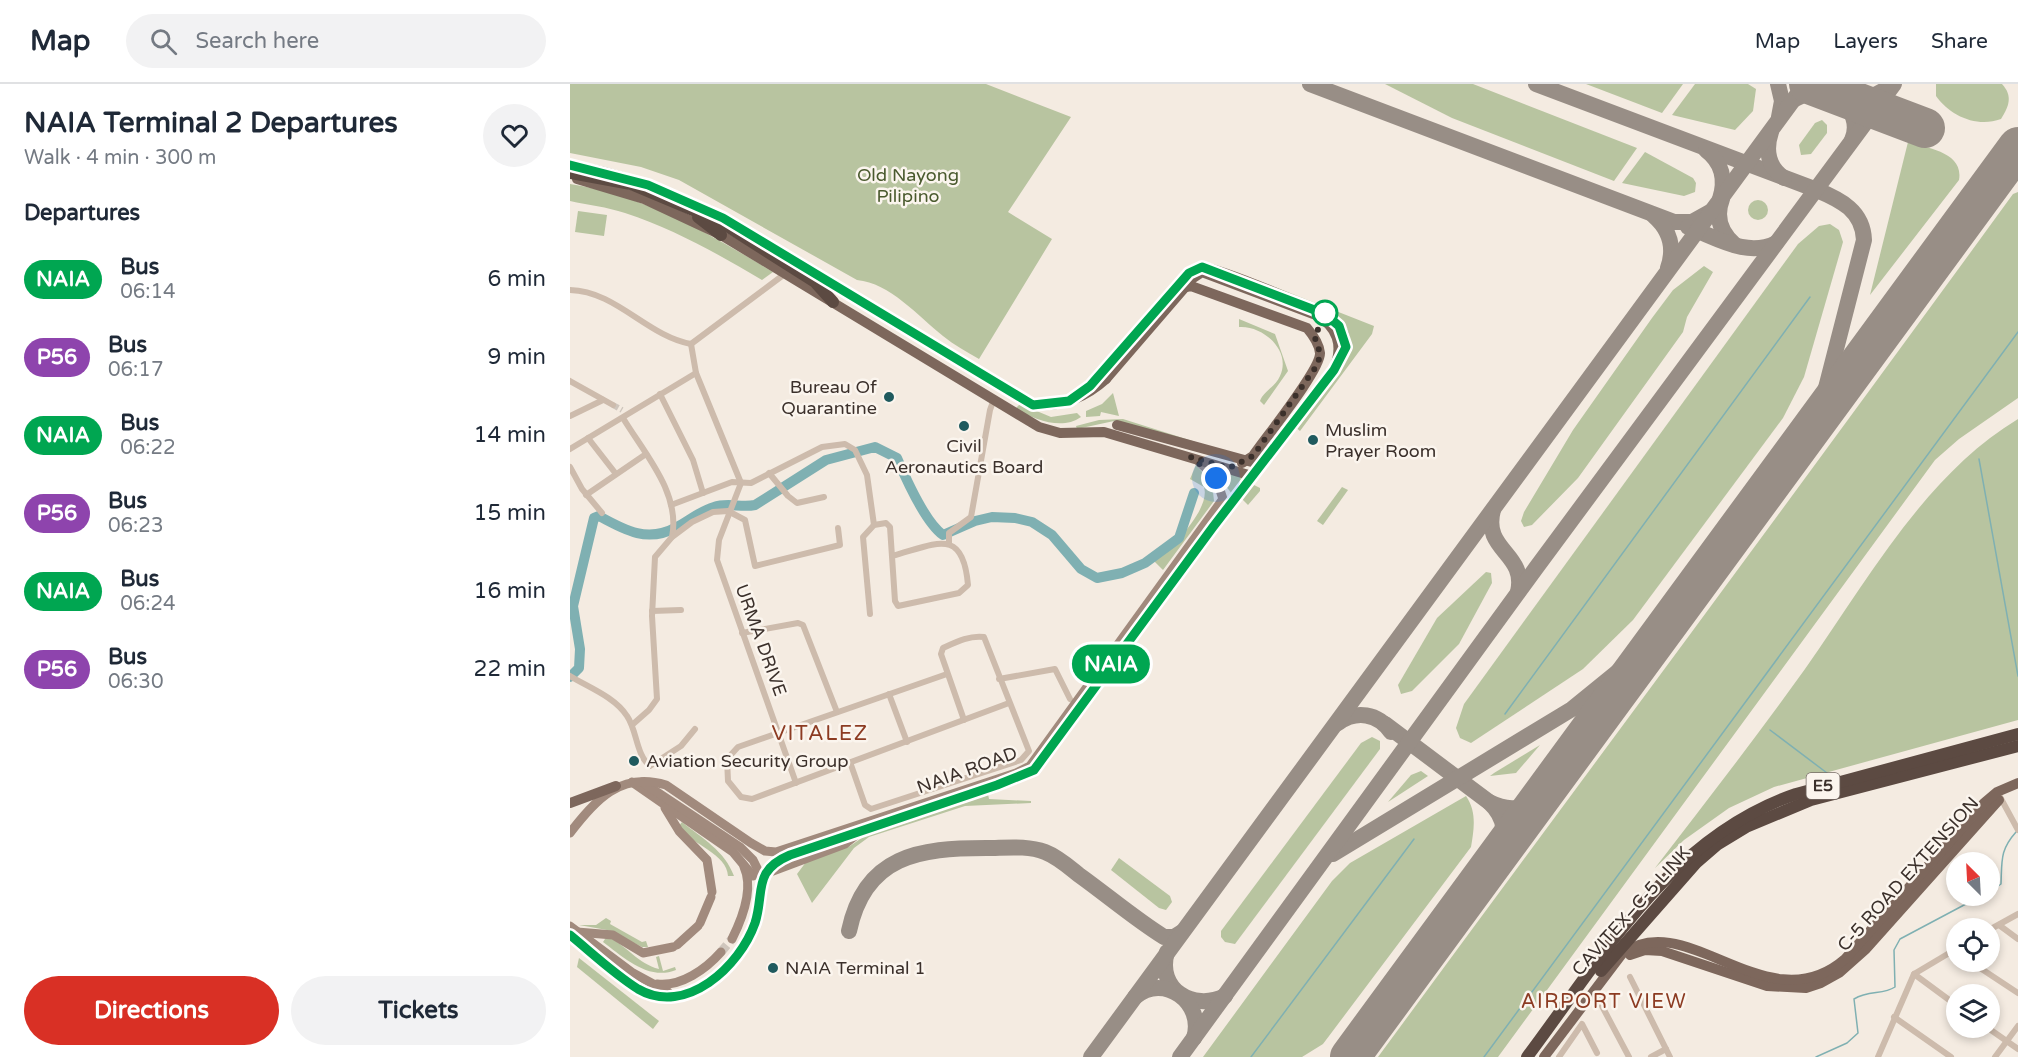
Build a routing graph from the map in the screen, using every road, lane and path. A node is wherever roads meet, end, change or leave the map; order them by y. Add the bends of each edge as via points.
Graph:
1 (570, 165) edge
2 (570, 173) edge
3 (570, 178) edge
4 (610, 182) junction
5 (721, 235) junction
6 (786, 273) junction
7 (1256, 286) junction
8 (1174, 289) junction
9 (570, 290) edge
10 (833, 302) junction
11 (1246, 306) junction
12 (1328, 316) junction
13 (1314, 335) junction
14 (691, 344) junction
15 (696, 373) junction
16 (1313, 373) junction
17 (570, 381) edge
18 (1321, 387) junction
19 (660, 394) junction
20 (1017, 395) junction
21 (994, 399) junction
22 (603, 400) junction
23 (1069, 401) junction
24 (613, 405) tunnel mouth
25 (1009, 409) junction
26 (622, 410) tunnel mouth
27 (629, 414) junction
28 (570, 417) edge
29 (623, 418) junction
30 (1272, 428) junction
31 (1088, 431) junction
32 (1284, 436) junction
33 (588, 438) junction
34 (570, 449) edge
35 (646, 454) junction
36 (1253, 456) junction
37 (1191, 457) junction
38 (570, 468) edge
39 (1229, 468) junction
40 (769, 473) junction
41 (616, 474) junction
42 (1252, 476) junction
43 (741, 483) junction
44 (703, 493) junction
45 (586, 495) junction
46 (824, 497) dead end
47 (671, 505) junction
48 (730, 506) junction
49 (602, 513) dead end
50 (874, 525) junction
51 (838, 528) dead end
52 (673, 530) junction
53 (949, 544) junction
54 (892, 556) junction
55 (681, 610) dead end
56 (652, 611) junction
57 (870, 614) dead end
58 (742, 633) junction
59 (947, 674) junction
60 (570, 676) edge
61 (999, 679) junction
62 (889, 694) junction
63 (1070, 699) dead end
64 (1009, 704) junction
65 (837, 712) junction
66 (964, 720) junction
67 (632, 725) junction
68 (695, 729) dead end
69 (777, 732) junction
70 (2018, 734) edge
71 (907, 742) junction
72 (2018, 746) edge
73 (850, 762) junction
74 (637, 782) junction
75 (796, 783) junction
76 (2018, 783) edge
77 (616, 786) junction
78 (2018, 790) edge
79 (1999, 795) junction
80 (657, 800) junction
81 (570, 803) edge
82 (2015, 818) edge
83 (2018, 829) edge
84 (860, 832) junction
85 (570, 833) edge
86 (742, 862) junction
87 (758, 877) junction
88 (758, 887) dead end
89 (2018, 914) edge
90 (2000, 924) edge
91 (570, 926) edge
92 (2000, 926) edge
93 (573, 933) edge
94 (732, 939) tunnel mouth
95 (2018, 939) edge
96 (722, 952) tunnel mouth
97 (1946, 956) edge
98 (1986, 972) edge
99 (1914, 974) junction
100 (1630, 977) dead end
101 (648, 982) junction
102 (1594, 991) junction
103 (668, 992) dead end
104 (2018, 993) edge
105 (1946, 998) edge
106 (1894, 1017) junction
107 (2018, 1026) edge
108 (2000, 1036) edge
109 (2007, 1041) junction
110 (1666, 1049) junction
111 (2018, 1049) edge
112 (1597, 1053) dead end
113 (1527, 1057) edge
114 (1535, 1057) edge
115 (1544, 1057) edge
116 (1558, 1057) edge
117 (1629, 1057) edge
118 (1651, 1057) edge
119 (1670, 1057) edge
120 (1878, 1057) edge
121 (1951, 1057) edge
122 (1995, 1057) edge

1 - 20 main road via 668,191 723,218
2 - 4 highway
3 - 5 main road, NAIA ROAD via 644,199
4 - 5 highway via 693,215
4 - 10 highway via 631,184 719,221 815,282
5 - 6 main road, NAIA ROAD
6 - 10 main road, NAIA ROAD
6 - 14 street
7 - 8 main road via 1202,267 1193,270
7 - 11 main road
7 - 12 main road
8 - 11 main road via 1191,286
8 - 23 main road via 1090,386
9 - 14 street via 595,294 669,336
10 - 21 main road, NAIA ROAD
11 - 13 main road via 1307,328
12 - 13 main road
12 - 18 main road via 1339,326 1346,347
13 - 16 main road via 1320,353
14 - 15 street
15 - 19 street
15 - 43 street
16 - 18 main road
16 - 30 main road
17 - 22 street
18 - 32 main road
19 - 27 street
19 - 44 street via 687,446
20 - 23 main road via 1033,405
20 - 25 main road
21 - 25 main road, NAIA ROAD
21 - 53 street via 971,517 948,534
22 - 24 street
22 - 28 street
23 - 31 main road, bridge via 1095,390 1202,272 1325,320 1338,342 1334,368 1259,464 1117,425
25 - 31 main road, NAIA ROAD via 1039,427 1060,433
26 - 27 street
27 - 29 street
29 - 33 street
29 - 35 street
30 - 32 main road
30 - 36 main road
31 - 37 main road, NAIA ROAD
32 - 42 main road
33 - 34 street
33 - 41 street
35 - 41 street
35 - 47 street
36 - 39 main road
36 - 42 main road
37 - 39 main road, NAIA ROAD
37 - 74 street, NAIA ROAD via 1216,478 1223,499 1030,766 776,852 751,843 666,785
38 - 45 street
39 - 42 main road, NAIA ROAD
40 - 43 street via 751,483
40 - 46 street via 797,502
40 - 50 street via 822,447 838,444 855,450 867,475
41 - 45 street
42 - 84 street, NAIA ROAD via 1034,770
43 - 44 street via 732,482
43 - 48 street, URMA DRIVE
44 - 47 street
45 - 49 street
47 - 52 street
48 - 51 street via 745,520 755,566 840,545
48 - 52 street
48 - 58 street, URMA DRIVE via 717,546 717,560
50 - 54 street via 889,525
50 - 57 street via 863,537
52 - 56 street via 653,563
53 - 54 street
53 - 54 street via 961,552 968,585 960,593 898,606
55 - 56 street
56 - 67 street via 657,699
58 - 65 street via 803,625
58 - 69 street, URMA DRIVE
59 - 61 street via 941,654 944,648 976,636 984,637
59 - 62 street
59 - 66 street
60 - 67 street via 620,707
61 - 63 street via 1055,669
61 - 64 street
62 - 65 street
62 - 71 street
64 - 66 street
64 - 73 street via 1029,751 1021,760 871,809 865,805
65 - 69 street
66 - 71 street
67 - 68 street via 650,766 681,746
69 - 75 street, URMA DRIVE
69 - 75 street via 733,750 725,765 728,781 736,794 746,799
70 - 113 highway, CAVITEX–C-5 LINK / E5 via 1806,790 1761,807 1725,827 1653,890
71 - 73 street
72 - 114 highway, CAVITEX–C-5 LINK / E5 via 1800,804 1727,838 1662,899 1588,986
73 - 75 street
74 - 77 street
74 - 80 street
74 - 87 street via 705,823 749,856
76 - 79 main road, C-5 ROAD EXTENSION
77 - 81 main road
77 - 85 street via 594,802
78 - 79 main road, C-5 ROAD EXTENSION
79 - 82 street
79 - 102 main road, C-5 ROAD EXTENSION via 1866,949 1821,983 1806,988 1767,986 1667,952 1645,950 1622,961
79 - 102 main road, C-5 ROAD EXTENSION via 1984,803 1845,959 1818,976 1780,979 1655,940 1635,945 1622,954
80 - 86 street
80 - 93 street via 707,860 711,894 699,925 675,946 643,953 613,935
82 - 83 street
84 - 87 street, NAIA ROAD via 783,858
84 - 88 street via 845,844 777,868
86 - 87 street
86 - 94 street via 747,873 746,897
87 - 93 street, bridge via 756,921 743,949 723,972 702,987 675,996 639,989
89 - 90 street
91 - 93 street
92 - 95 street
93 - 101 street
96 - 101 street via 696,973 674,983
97 - 99 street
98 - 104 street
99 - 105 street
99 - 106 street
100 - 110 street
101 - 103 street
102 - 115 main road
102 - 117 street
106 - 120 street
106 - 121 street
107 - 109 street
108 - 109 street
109 - 111 street
109 - 122 street
110 - 118 street
110 - 119 street
112 - 116 street via 1582,1024

